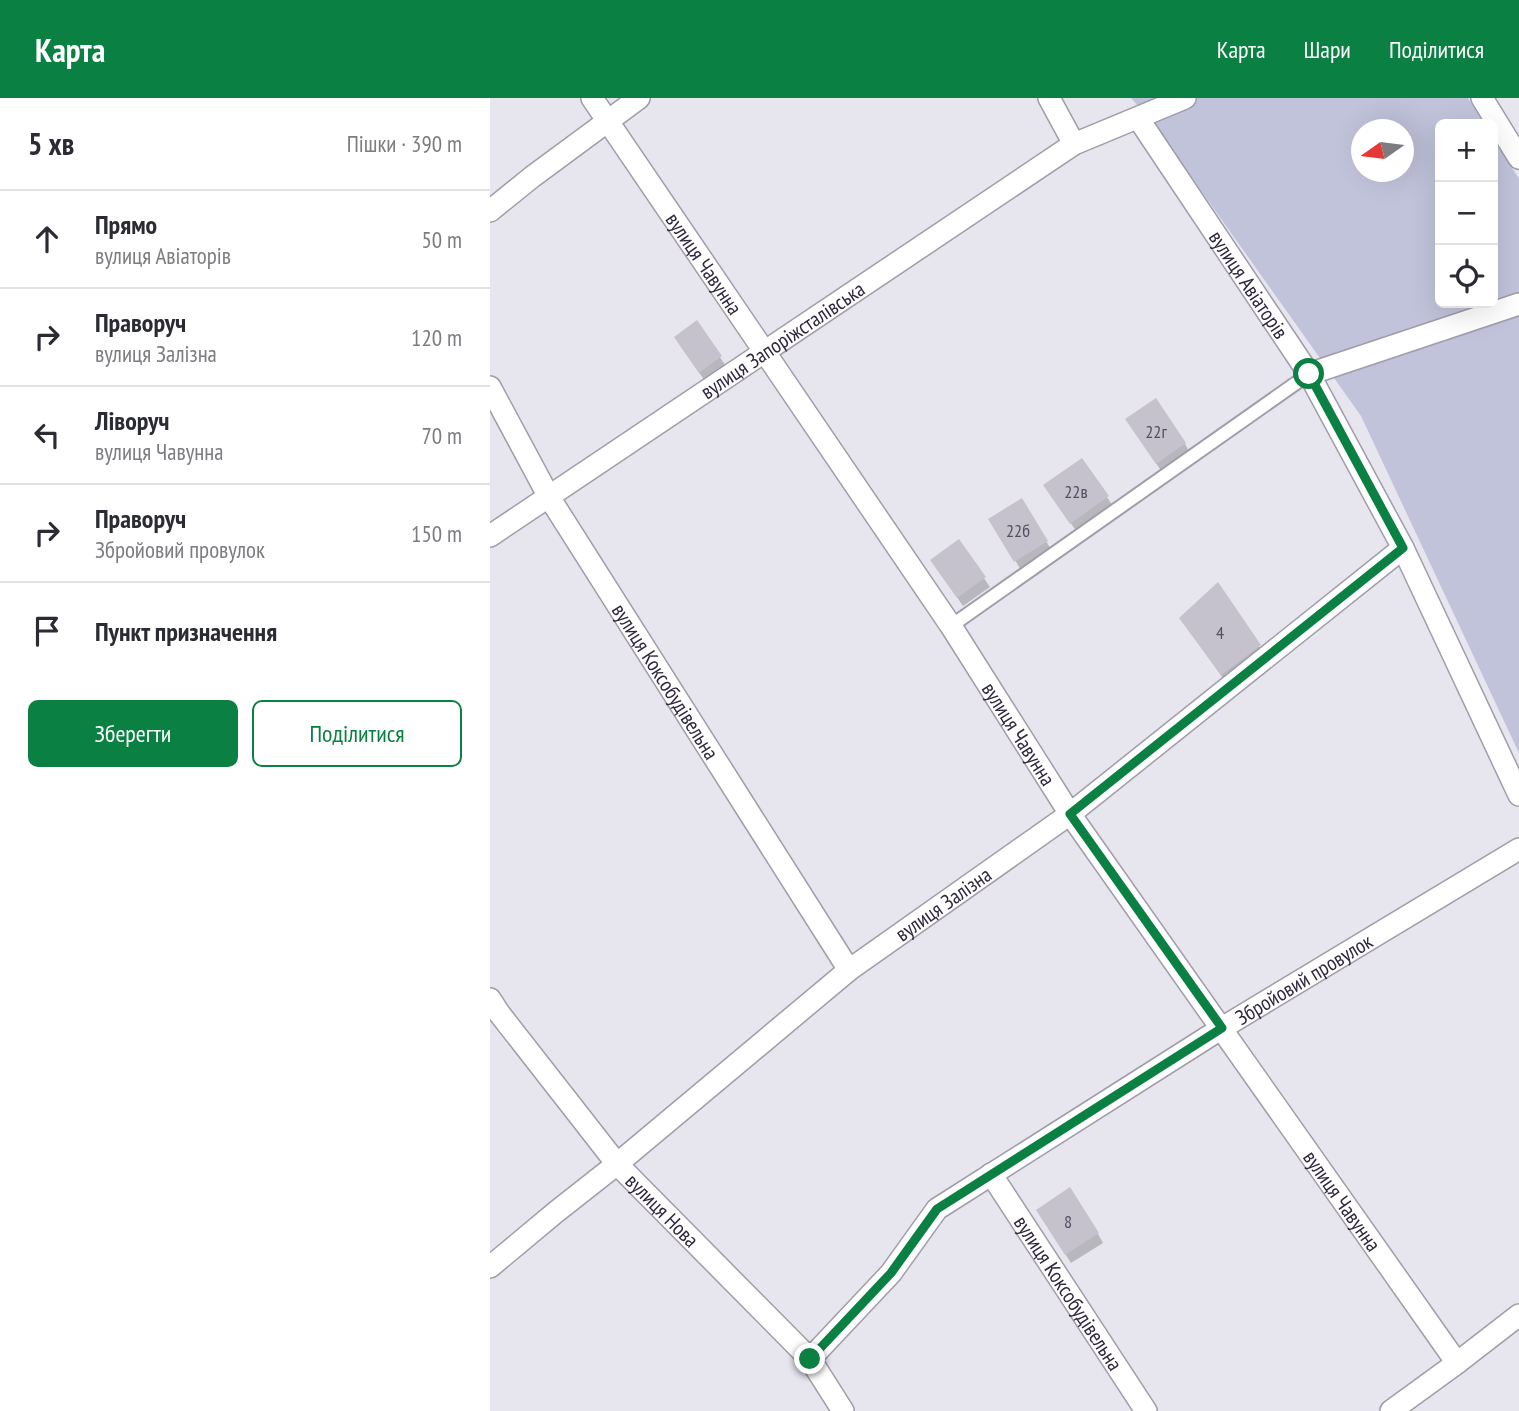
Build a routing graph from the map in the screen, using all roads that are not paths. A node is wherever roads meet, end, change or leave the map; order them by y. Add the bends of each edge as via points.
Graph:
1 (592, 98) edge
2 (639, 98) edge
3 (1049, 98) edge
4 (1185, 98) edge
5 (1482, 98) edge
6 (1138, 118) junction
7 (607, 121) junction
8 (1074, 144) junction
9 (1519, 158) edge
10 (490, 211) edge
11 (1519, 304) edge
12 (765, 352) junction
13 (1309, 374) junction
14 (490, 387) edge
15 (549, 497) junction
16 (490, 536) edge
17 (1403, 548) junction
18 (951, 626) junction
19 (1519, 794) edge
20 (1070, 814) junction
21 (1519, 849) edge
22 (849, 970) junction
23 (490, 999) edge
24 (1222, 1028) junction
25 (617, 1164) junction
26 (991, 1174) junction
27 (490, 1267) edge
28 (1519, 1315) edge
29 (810, 1359) junction
30 (1457, 1363) junction
31 (843, 1411) edge
32 (1146, 1411) edge
33 (1391, 1411) edge

1 - 7 street, вулиця Чавунна
2 - 7 street
3 - 8 street
4 - 6 street, вулиця Запоріжсталівська
5 - 9 street
6 - 8 street, вулиця Запоріжсталівська
6 - 13 street, вулиця Авіаторів
7 - 10 street
7 - 12 street, вулиця Чавунна
8 - 12 street, вулиця Запоріжсталівська
11 - 13 street
12 - 15 street, вулиця Запоріжсталівська
12 - 18 street, вулиця Чавунна
13 - 17 street, вулиця Авіаторів
13 - 18 lane
14 - 15 street, вулиця Коксобудівельна
15 - 16 street, вулиця Запоріжсталівська
15 - 22 street, вулиця Коксобудівельна
17 - 19 street, вулиця Авіаторів
17 - 20 street, вулиця Залізна
18 - 20 street, вулиця Чавунна
20 - 22 street, вулиця Залізна
20 - 24 street, вулиця Чавунна
21 - 24 street, Збройовий провулок
22 - 25 street, вулиця Залізна
23 - 25 street, вулиця Нова
24 - 26 street, Збройовий провулок
24 - 30 street, вулиця Чавунна
25 - 27 street, вулиця Залізна
25 - 29 street, вулиця Нова
26 - 29 street, Збройовий провулок via 937,1209 891,1273
26 - 32 street, вулиця Коксобудівельна
28 - 30 street
29 - 31 street, вулиця Нова
30 - 33 street

